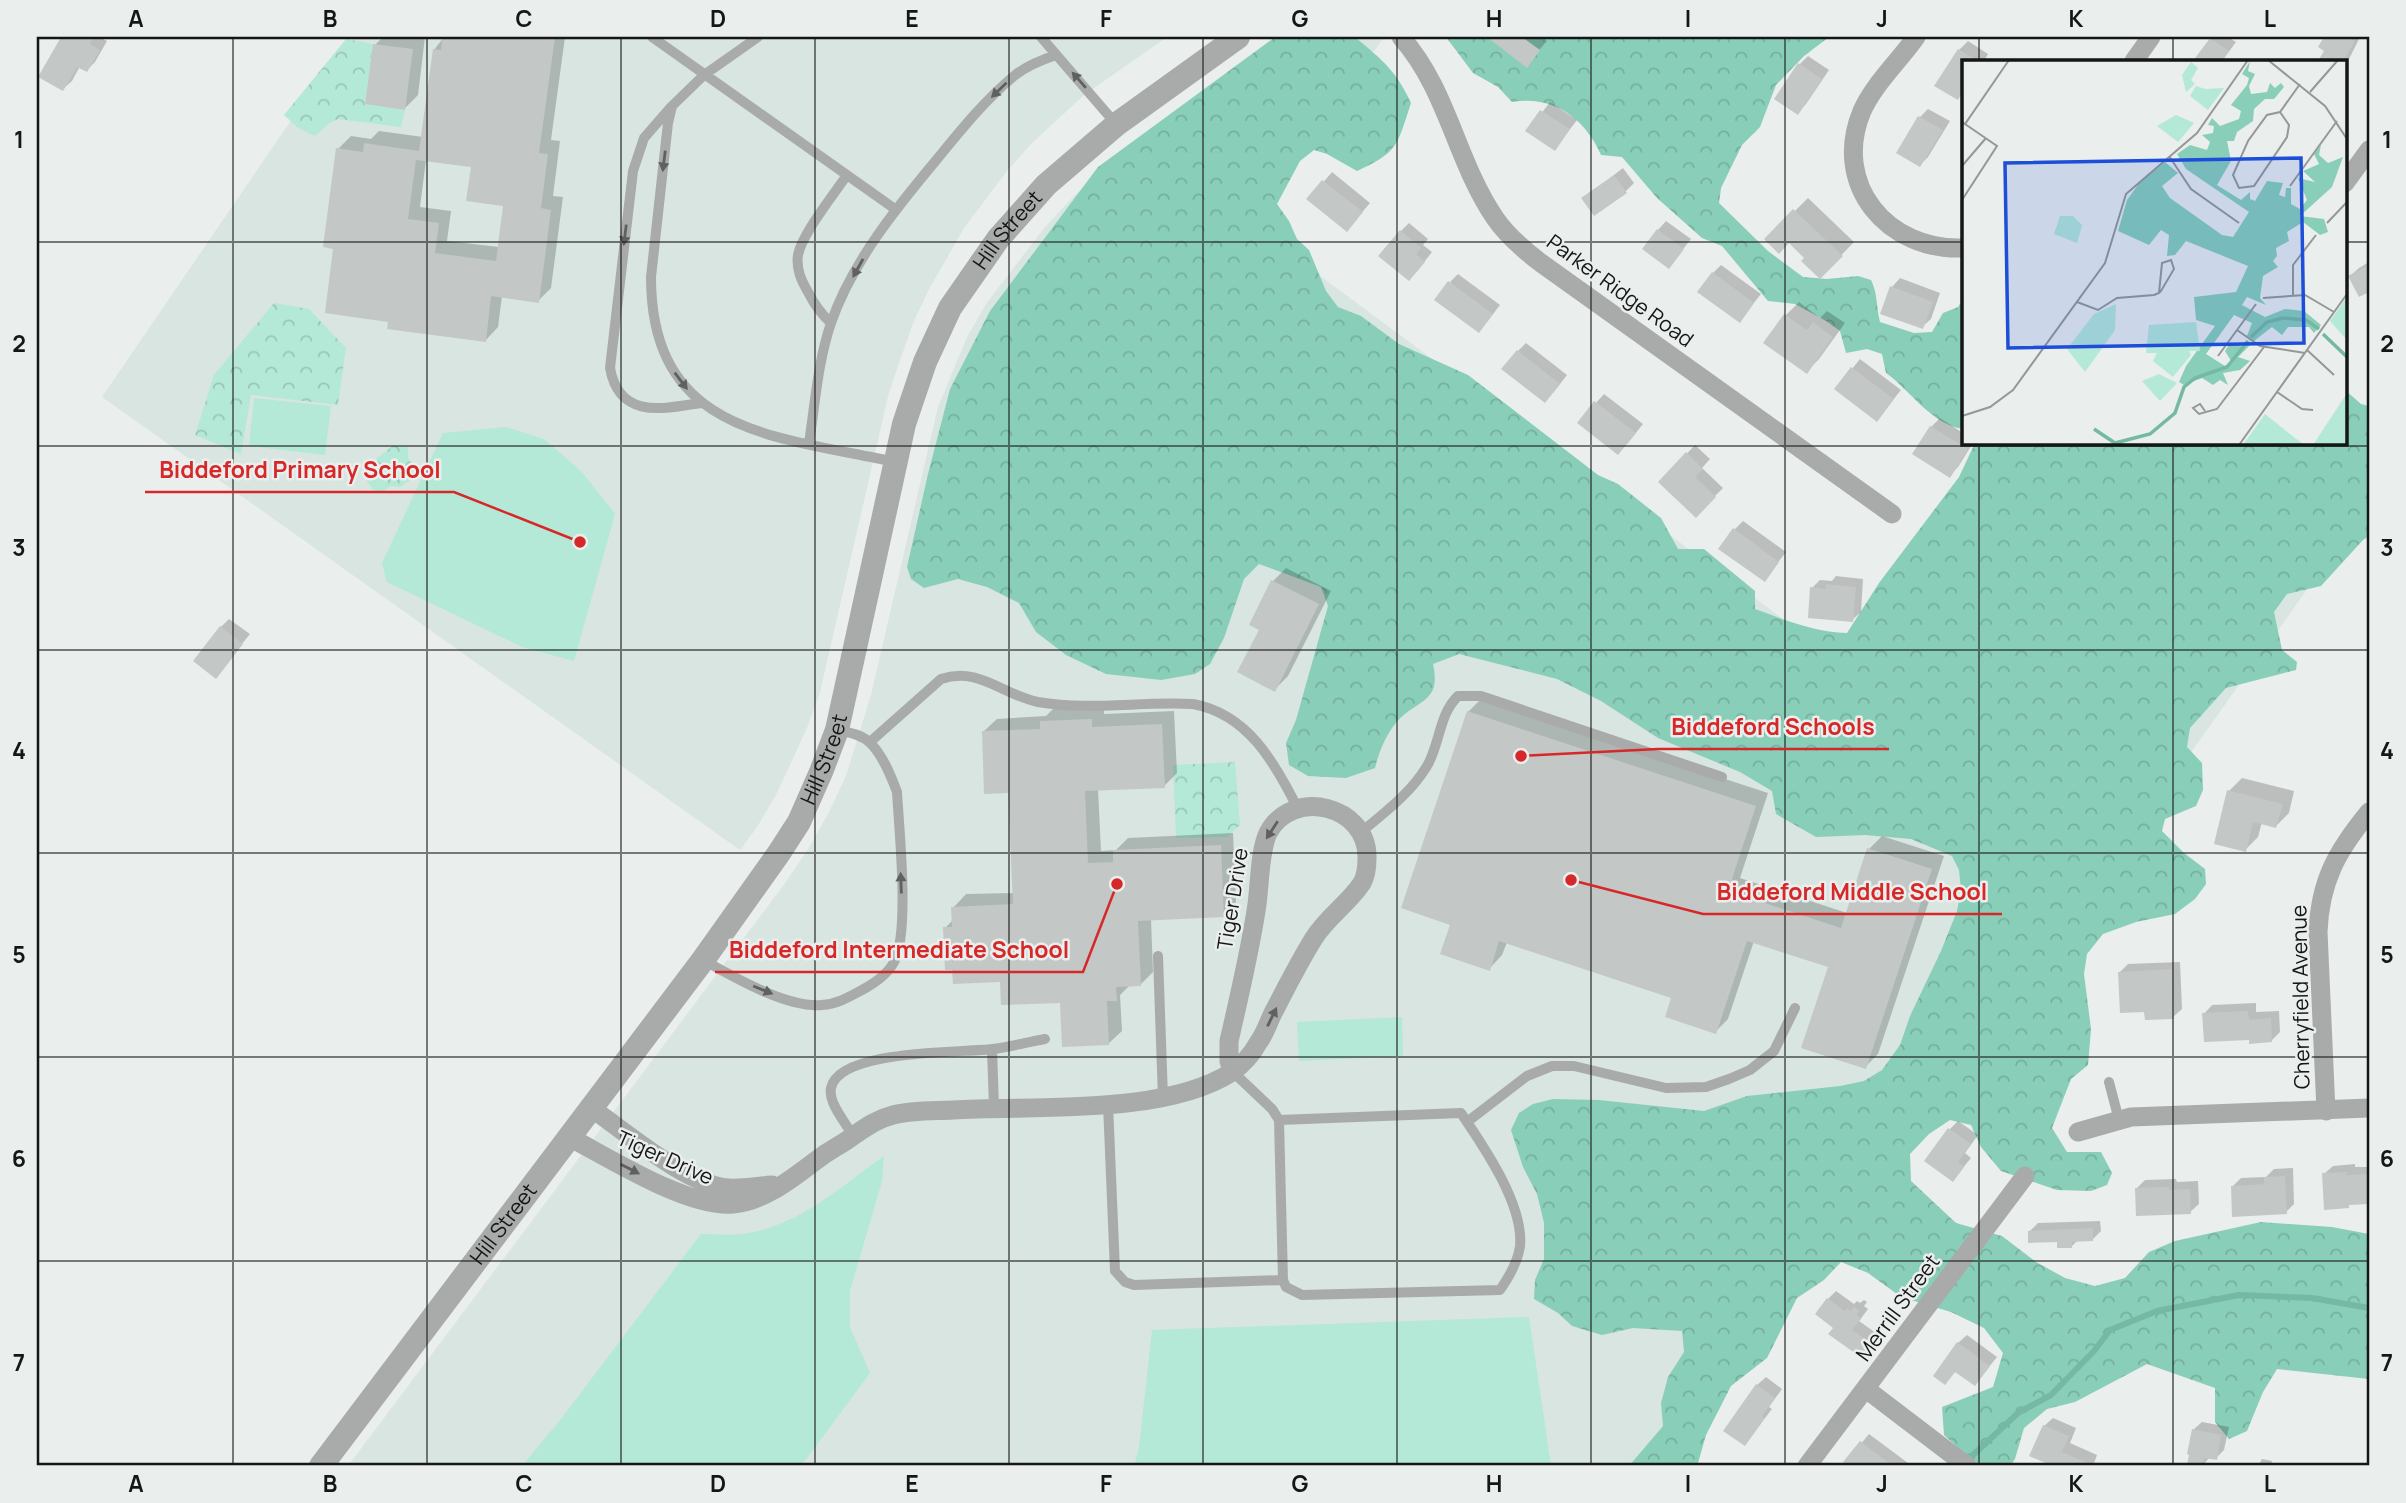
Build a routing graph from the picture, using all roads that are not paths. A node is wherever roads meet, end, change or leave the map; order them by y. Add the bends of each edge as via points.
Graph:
1 (652, 37) edge
2 (758, 37) edge
3 (1041, 37) edge
4 (1238, 37) edge
5 (1401, 37) edge
6 (1916, 37) edge
7 (2151, 37) edge
8 (1056, 55) junction
9 (2135, 60) edge
10 (704, 75) junction
11 (672, 106) junction
12 (1117, 124) junction
13 (2369, 150) edge
14 (847, 175) junction
15 (2347, 175) edge
16 (895, 209) junction
17 (1962, 248) edge
18 (831, 323) junction
19 (701, 403) junction
20 (809, 443) junction
21 (895, 462) junction
22 (1892, 514) dead end
23 (837, 730) junction
24 (870, 742) junction
25 (1722, 777) dead end
26 (1297, 809) junction
27 (2369, 812) edge
28 (1360, 833) junction
29 (1158, 956) dead end
30 (703, 960) junction
31 (1795, 1008) dead end
32 (1045, 1039) dead end
33 (992, 1049) junction
34 (1233, 1072) junction
35 (2109, 1082) dead end
36 (1163, 1099) junction
37 (1108, 1104) junction
38 (994, 1107) junction
39 (592, 1108) junction
40 (2369, 1108) edge
41 (2326, 1111) junction
42 (1279, 1120) junction
43 (2119, 1120) junction
44 (1467, 1122) junction
45 (2078, 1132) dead end
46 (853, 1136) junction
47 (569, 1138) junction
48 (2025, 1176) dead end
49 (783, 1184) junction
50 (1283, 1280) junction
51 (1866, 1389) junction
52 (321, 1466) edge
53 (1807, 1466) edge
54 (1968, 1466) edge

1 - 10 lane
2 - 10 lane
3 - 8 lane
4 - 12 street, Hill Street
5 - 22 street, Parker Ridge Road via 1429,73 1483,199 1507,234
6 - 17 street via 1863,109 1854,141 1857,174 1878,216 1902,236 1932,247
7 - 9 street
12 -> 8 lane
8 -> 16 lane via 1014,76
10 - 11 lane
10 - 14 lane
11 -> 19 lane via 651,301 660,345 671,368
11 -> 19 lane via 644,138 635,162 610,368 620,394 639,406
12 - 21 street, Hill Street via 1030,202 962,288 925,362
13 - 15 street
14 - 16 lane
14 - 18 lane via 798,256 802,281
16 -> 18 lane
18 - 20 lane
19 - 20 lane via 733,422
20 - 21 lane
21 - 23 street, Hill Street
23 - 24 lane
23 - 30 street, Hill Street via 799,822
24 - 26 lane via 941,680 955,674 1035,701 1194,704 1239,724 1275,767
30 -> 24 lane via 768,993 821,1006 873,984 894,962 902,928 897,792
25 - 28 lane via 1481,696 1458,696 1451,703 1426,768 1395,804
26 - 28 street via 1317,806 1339,811 1351,818
26 -> 34 street, Tiger Drive via 1273,824 1263,846 1256,910 1229,1041
27 - 41 street, Cherryfield Avenue via 2330,868 2319,908
34 -> 28 street, Tiger Drive via 1261,1040 1316,934 1363,881 1367,852
29 - 36 lane
30 - 39 street, Hill Street
31 - 44 lane via 1774,1051 1750,1070 1706,1087 1666,1088 1574,1066 1552,1066 1528,1076
32 - 33 lane
33 - 38 lane
33 - 46 lane via 904,1055 844,1071 832,1083 831,1098
34 - 36 street, Tiger Drive
34 - 42 lane
35 - 43 lane
36 - 37 street, Tiger Drive
37 - 38 street, Tiger Drive
37 - 50 lane via 1118,1276 1134,1285
38 - 46 street, Tiger Drive via 896,1114 878,1119
39 - 47 street, Hill Street
39 - 49 street, Tiger Drive via 702,1182 730,1189
40 - 41 street
41 - 43 street
42 - 44 lane via 1461,1113
42 - 50 lane
43 - 45 street
44 - 50 lane via 1517,1213 1520,1248 1500,1290 1302,1295 1286,1287
46 - 49 street, Tiger Drive
47 -> 49 street, Tiger Drive via 709,1204 754,1199
47 - 52 street, Hill Street
48 - 51 street, Merrill Street
51 - 53 street, Merrill Street
51 - 54 street

